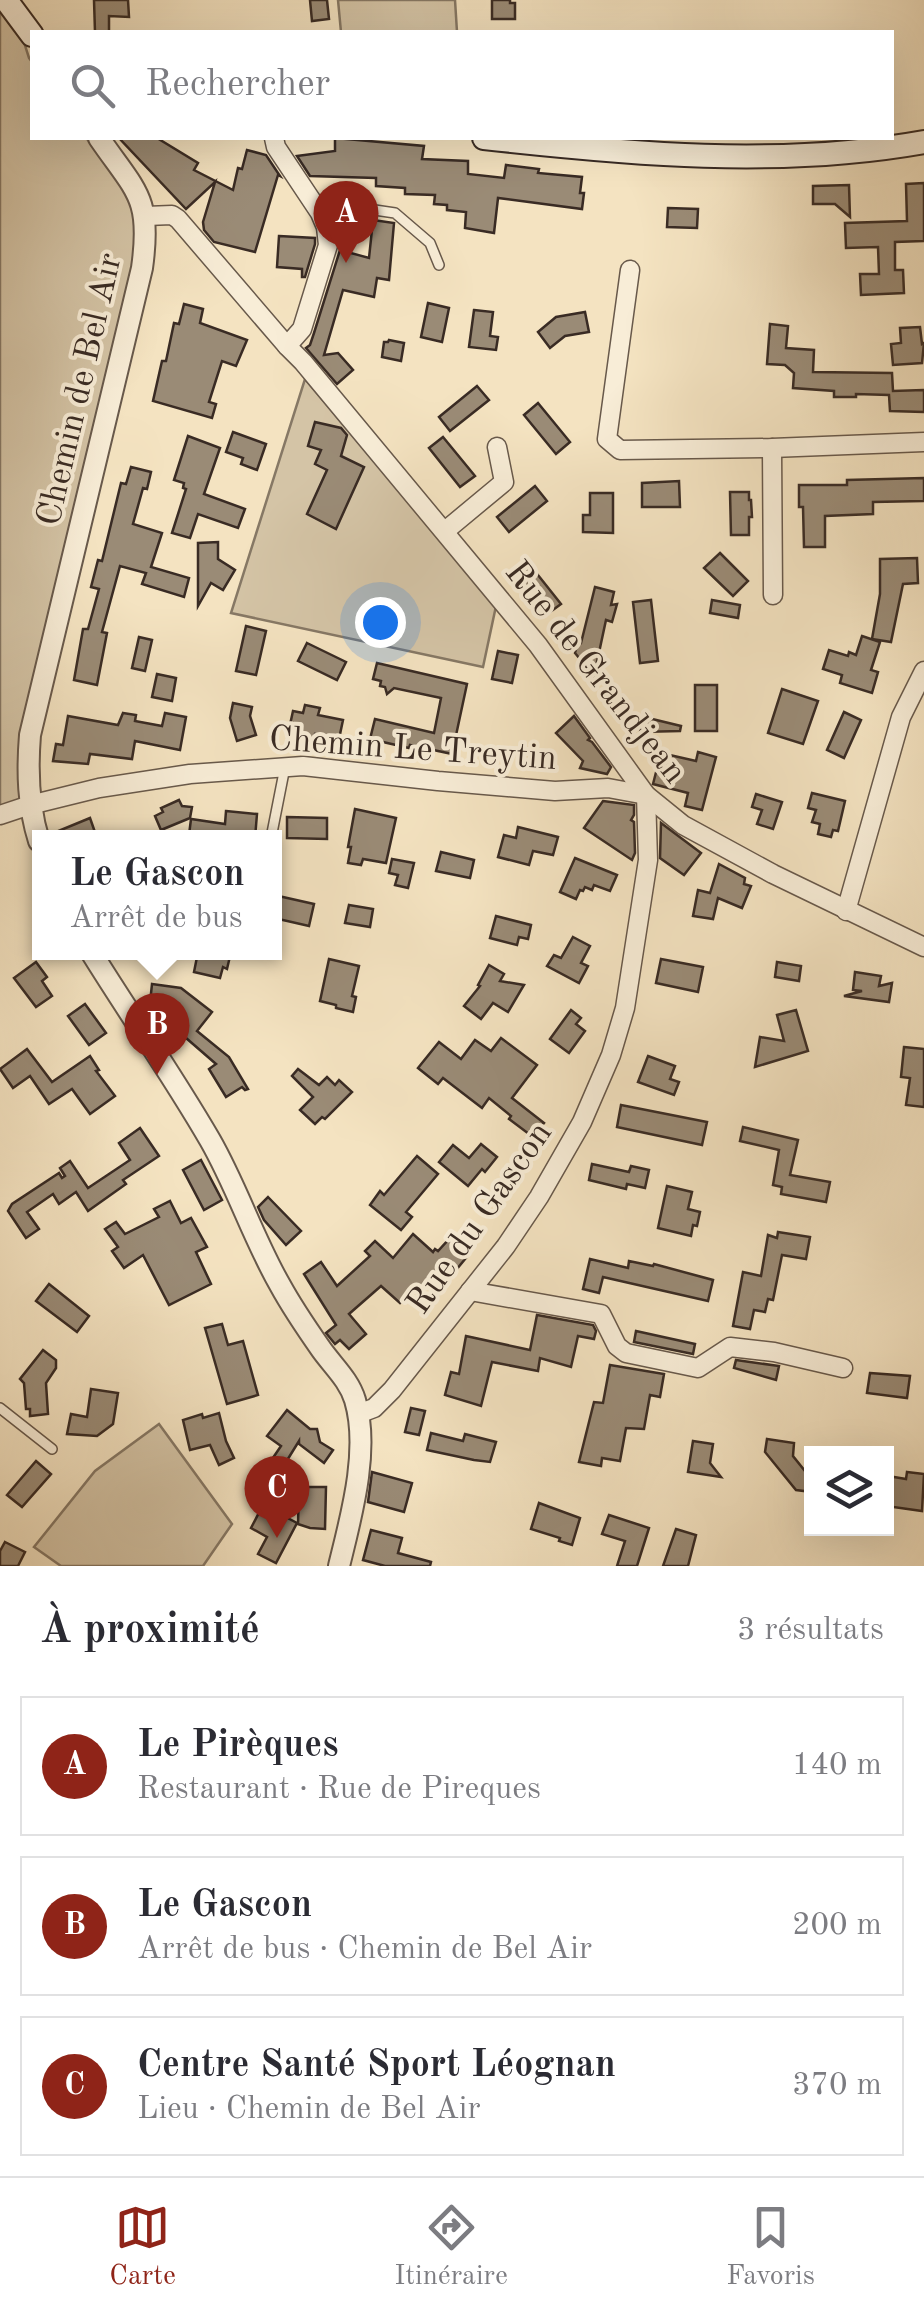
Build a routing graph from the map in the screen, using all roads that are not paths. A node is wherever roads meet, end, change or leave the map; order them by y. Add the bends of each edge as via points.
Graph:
1 (6, 0) edge
2 (30, 32) edge
3 (100, 140) edge
4 (274, 140) edge
5 (504, 140) edge
6 (924, 142) edge
7 (312, 200) junction
8 (146, 216) junction
9 (439, 265) dead end
10 (630, 270) dead end
11 (287, 346) junction
12 (924, 442) edge
13 (498, 446) dead end
14 (772, 448) junction
15 (444, 531) junction
16 (773, 596) dead end
17 (924, 671) edge
18 (285, 767) junction
19 (646, 795) junction
20 (30, 805) junction
21 (0, 815) edge
22 (37, 830) edge
23 (273, 830) edge
24 (846, 911) junction
25 (924, 947) edge
26 (97, 960) edge
27 (470, 1291) junction
28 (843, 1368) dead end
29 (0, 1408) edge
30 (358, 1414) junction
31 (52, 1448) dead end
32 (339, 1566) edge

1 - 2 main road
3 - 8 street, Chemin de Bel Air via 140,196
4 - 7 street
5 - 6 main road via 778,156
7 - 9 lane via 395,213 430,243
7 - 11 street via 328,245 302,329
8 - 11 street, Rue de Grandjean via 178,219
8 - 20 street, Chemin de Bel Air via 142,268 30,735
10 - 14 street via 607,438 620,450
11 - 15 street, Rue de Grandjean
12 - 14 street
13 - 15 street via 504,482
14 - 16 street
15 - 19 street, Rue de Grandjean via 538,644
17 - 24 street via 902,717
18 - 19 street, Chemin Le Treytin
18 - 20 street, Chemin Le Treytin via 190,774
18 - 23 lane
19 - 24 street, Rue de Grandjean via 682,825
19 - 27 street, Rue du Gascon via 648,860 612,1056 539,1198
20 - 21 street, Chemin Le Treytin
20 - 22 street, Chemin de Bel Air
24 - 25 street, Rue de Grandjean
26 - 30 street via 212,1143 281,1288 341,1373
27 - 28 street via 600,1314 626,1354 698,1368 730,1347
27 - 30 street, Rue du Gascon via 392,1390
29 - 31 lane
30 - 32 street via 358,1472

